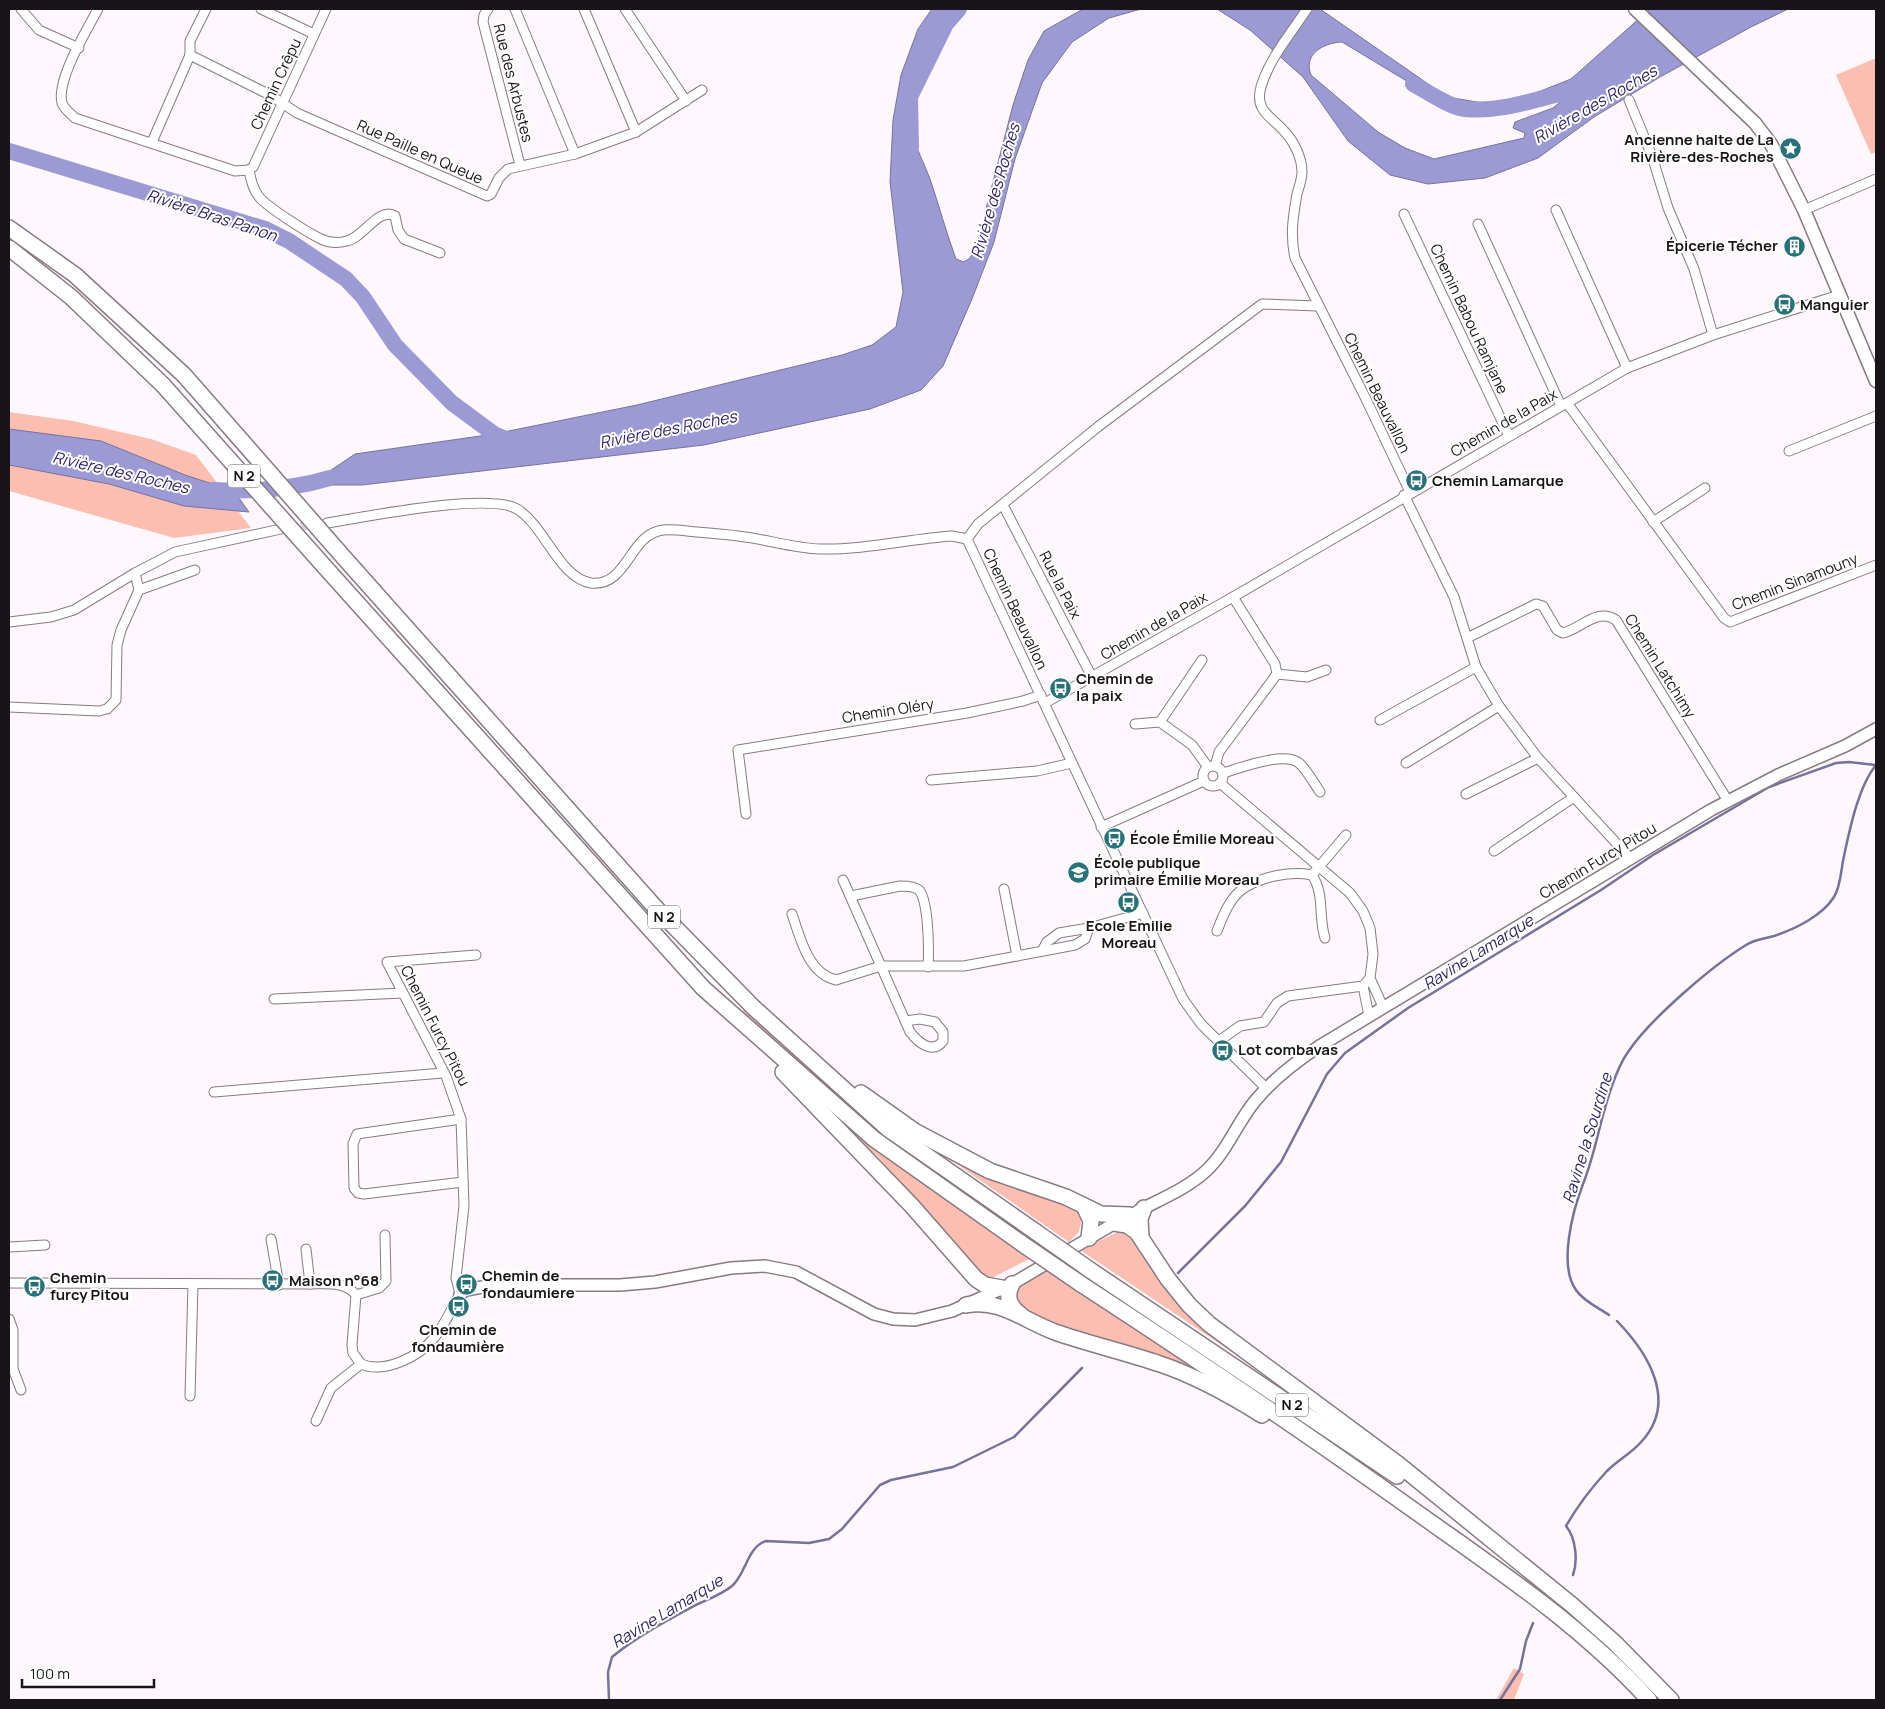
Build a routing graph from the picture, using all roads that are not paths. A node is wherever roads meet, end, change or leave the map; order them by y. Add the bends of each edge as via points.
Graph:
1 (21, 9) edge
2 (98, 9) edge
3 (206, 9) edge
4 (261, 9) edge
5 (326, 9) edge
6 (488, 9) edge
7 (515, 9) edge
8 (584, 9) edge
9 (625, 9) edge
10 (1307, 9) edge
11 (1634, 9) edge
12 (314, 34) junction
13 (79, 48) junction
14 (190, 55) junction
15 (702, 90) dead end
16 (1629, 100) dead end
17 (686, 101) junction
18 (282, 103) junction
19 (636, 132) junction
20 (152, 142) junction
21 (574, 154) junction
22 (520, 165) junction
23 (249, 170) junction
24 (1876, 179) edge
25 (1556, 210) dead end
26 (1804, 210) junction
27 (1404, 214) dead end
28 (1478, 224) dead end
29 (9, 228) edge
30 (9, 248) edge
31 (440, 253) dead end
32 (1839, 295) junction
33 (1318, 306) junction
34 (1713, 335) junction
35 (1627, 368) junction
36 (1876, 381) edge
37 (1564, 404) junction
38 (1876, 416) edge
39 (1509, 436) junction
40 (1789, 451) dead end
41 (1705, 488) dead end
42 (1407, 494) junction
43 (1003, 505) junction
44 (1654, 522) junction
45 (327, 523) tunnel mouth
46 (281, 529) tunnel mouth
47 (967, 539) junction
48 (1876, 565) edge
49 (195, 570) dead end
50 (135, 573) junction
51 (139, 590) junction
52 (1232, 597) junction
53 (9, 622) edge
54 (1467, 638) junction
55 (1202, 660) dead end
56 (1476, 667) junction
57 (1326, 670) dead end
58 (1277, 674) junction
59 (1092, 677) junction
60 (1043, 699) junction
61 (1499, 706) junction
62 (9, 707) edge
63 (1380, 720) dead end
64 (1160, 722) junction
65 (1136, 724) dead end
66 (1876, 729) edge
67 (1538, 758) junction
68 (1072, 763) junction
69 (1406, 763) dead end
70 (1211, 766) junction
71 (1223, 772) junction
72 (931, 780) dead end
73 (1204, 781) junction
74 (1220, 783) junction
75 (1320, 792) dead end
76 (1466, 794) dead end
77 (1574, 797) junction
78 (1728, 801) junction
79 (746, 814) dead end
80 (1101, 826) junction
81 (1346, 835) dead end
82 (1494, 851) dead end
83 (1631, 858) junction
84 (1319, 867) junction
85 (1312, 875) junction
86 (843, 880) dead end
87 (1004, 889) dead end
88 (851, 896) junction
89 (1143, 913) junction
90 (792, 914) dead end
91 (1089, 928) junction
92 (1217, 931) dead end
93 (1325, 938) dead end
94 (1042, 951) junction
95 (476, 955) dead end
96 (1017, 956) junction
97 (881, 966) junction
98 (928, 967) junction
99 (1370, 978) junction
100 (1363, 986) junction
101 (703, 988) junction
102 (403, 994) junction
103 (274, 999) dead end
104 (1383, 1007) junction
105 (754, 1008) junction
106 (1369, 1016) junction
107 (905, 1021) dead end
108 (1218, 1041) junction
109 (444, 1073) junction
110 (1267, 1088) junction
111 (214, 1092) dead end
112 (461, 1119) junction
113 (464, 1182) junction
114 (1084, 1206) junction
115 (1144, 1208) junction
116 (1130, 1214) junction
117 (1114, 1223) junction
118 (384, 1235) dead end
119 (1142, 1237) junction
120 (1089, 1238) junction
121 (271, 1239) dead end
122 (45, 1245) dead end
123 (9, 1247) edge
124 (306, 1249) dead end
125 (969, 1271) junction
126 (9, 1272) edge
127 (10, 1283) edge
128 (193, 1284) junction
129 (310, 1284) junction
130 (279, 1285) junction
131 (1007, 1286) junction
132 (460, 1294) junction
133 (356, 1295) junction
134 (966, 1305) junction
135 (9, 1319) edge
136 (1030, 1322) junction
137 (361, 1364) junction
138 (21, 1390) dead end
139 (190, 1396) dead end
140 (316, 1421) dead end
141 (1413, 1510) junction
142 (1492, 1543) junction
143 (1649, 1700) edge
144 (1671, 1700) edge

1 - 13 street via 39,30
2 - 13 street
3 - 14 street via 190,41
4 - 12 street
5 - 12 street, Chemin Crêpu
6 - 22 street, Rue des Arbustes via 483,22
7 - 21 street, Rue des Arbustes
8 - 19 street
9 - 17 street
10 - 33 street, Chemin Beauvallon via 1275,58 1260,88 1260,99 1268,118 1284,131 1300,157 1302,172 1292,222 1292,242 1295,258
11 - 26 main road via 1755,123 1771,144
12 - 18 street, Chemin Crêpu
13 - 20 street via 63,83 62,103 67,111 75,118
14 - 18 street
14 - 20 street
15 - 17 street, Rue Paille en Queue
16 - 34 street via 1694,270
17 - 19 street, Rue Paille en Queue
18 - 22 street, Rue Paille en Queue via 297,113 482,195 491,194 503,172
18 - 23 street, Chemin Crêpu
19 - 21 street, Rue Paille en Queue
20 - 23 street via 235,171
21 - 22 street, Rue Paille en Queue
23 - 31 street via 252,184 262,200 321,239 337,242 354,239 382,215 389,214 395,216 404,239
24 - 26 street
25 - 35 street
26 - 32 main road
27 - 39 street, Chemin Babou Ramjane
28 - 37 street, Chemin Sinamouny
29 - 105 highway, N 2, bridge via 75,275 184,375 654,906
30 - 101 highway, N 2, bridge via 72,297 163,385
32 - 34 street, Chemin de la Paix
32 - 36 main road
33 - 42 street, Chemin Beauvallon via 1365,397
33 - 43 street, Chemin Beauvallon via 1262,304 1099,426
34 - 35 street, Chemin de la Paix
35 - 37 street, Chemin de la Paix
37 - 39 street, Chemin de la Paix
37 - 44 street, Chemin Sinamouny
38 - 40 street
39 - 42 street, Chemin de la Paix
41 - 44 street
42 - 52 street, Chemin de la Paix
42 - 54 street via 1454,597
43 - 47 street, Chemin Beauvallon via 978,524
43 - 59 street, Rue la Paix
44 - 48 street, Chemin Sinamouny via 1730,622
45 - 47 street via 469,502 501,503 516,508 527,517 565,567 591,583 616,576 640,542 649,534 663,530 738,536 819,548 853,548 952,536
46 - 50 street via 175,552
47 - 60 street, Chemin Beauvallon
49 - 51 street
50 - 51 street
50 - 53 street via 74,610 52,617
51 - 62 street via 117,645 116,700 113,705 99,711
52 - 58 street via 1275,664
52 - 59 street, Chemin de la Paix
54 - 56 street
54 - 78 street, Chemin Latchimy via 1536,604 1543,606 1557,630 1563,633 1597,616 1612,616
55 - 64 street
56 - 61 street
56 - 63 street
57 - 58 street via 1307,677
58 - 70 street
59 - 60 street, Chemin de la Paix
60 - 68 street, Chemin Beauvallon
60 - 79 street, Chemin Oléry via 738,750
61 - 67 street
61 - 69 street
64 - 65 street
64 - 70 street via 1192,745
66 - 78 street, Chemin Furcy Pitou
67 - 76 street
67 - 77 street
68 - 72 street via 1037,771
68 - 80 street, Chemin Beauvallon
70 - 71 street
70 - 73 street via 1204,771
71 - 74 street
71 - 75 street via 1289,759 1299,764
73 - 74 street via 1215,786
73 - 80 street
74 - 84 street
77 - 82 street
77 - 83 street
78 - 83 street, Chemin Furcy Pitou
80 - 89 street, Chemin Beauvallon
81 - 84 street
83 - 104 street, Chemin Furcy Pitou
84 - 85 street
84 - 99 street via 1350,893 1363,911 1372,941
85 - 92 street via 1301,872 1275,876 1243,888 1227,907
85 - 93 street via 1319,884
86 - 88 street
87 - 96 street
88 - 97 street
88 - 98 street via 900,886 918,890 928,930
89 - 91 street
89 - 108 street, Chemin Beauvallon via 1183,999
90 - 97 street via 805,952 829,978 843,979
91 - 94 street via 1059,933 1047,942
91 - 94 street via 1080,943
94 - 96 street
95 - 102 street, Chemin Furcy Pitou via 387,962
96 - 98 street via 964,966
97 - 98 street
97 - 107 street
99 - 100 street
99 - 104 street
100 - 106 street
100 - 108 street via 1288,996 1277,1003 1264,1022 1240,1026
101 - 125 highway via 912,1206
101 - 141 highway, N 2, bridge via 874,1139 1081,1284 1314,1438
102 - 103 street
102 - 109 street, Chemin Furcy Pitou
104 - 106 street, Chemin Furcy Pitou
105 - 114 highway via 916,1132 990,1171
105 - 142 highway, N 2, bridge via 887,1128
106 - 110 street, Chemin Furcy Pitou via 1288,1067
108 - 110 street, Chemin Beauvallon
109 - 111 street
109 - 112 street, Chemin Furcy Pitou
110 - 115 street, Chemin Furcy Pitou via 1206,1171
112 - 113 street, Chemin Furcy Pitou
112 - 113 street via 357,1134 353,1144 354,1188 364,1194
113 - 132 street, Chemin Furcy Pitou via 456,1278
114 - 116 highway via 1111,1216
114 - 120 highway via 1091,1221
115 - 116 street, Chemin Furcy Pitou
115 - 119 highway via 1140,1219
116 - 117 street, Chemin Furcy Pitou
117 - 119 highway via 1127,1225
117 - 120 street, Chemin Furcy Pitou
118 - 133 street via 386,1281 379,1288
119 - 142 highway via 1168,1279 1209,1324 1398,1464
120 - 131 street, Chemin Furcy Pitou
121 - 130 street
122 - 123 street
124 - 129 street
125 - 131 highway via 981,1283
125 - 134 highway via 974,1288
126 - 127 street
127 - 128 street
128 - 130 street
128 - 139 street
129 - 130 street
129 - 133 street via 345,1286
131 - 134 street, Chemin Furcy Pitou
131 - 136 highway via 1011,1306
132 - 134 street, Chemin Furcy Pitou via 492,1285 620,1285 765,1266 796,1272 874,1314 893,1319 926,1318
132 - 137 street via 443,1326 420,1350 387,1367
133 - 137 street via 352,1346
134 - 136 highway via 991,1303
135 - 138 street via 13,1330 13,1369
136 - 141 highway via 1160,1364 1233,1397
137 - 140 street via 331,1388
141 - 143 highway, N 2 via 1563,1618
142 - 144 highway, N 2 via 1590,1621

